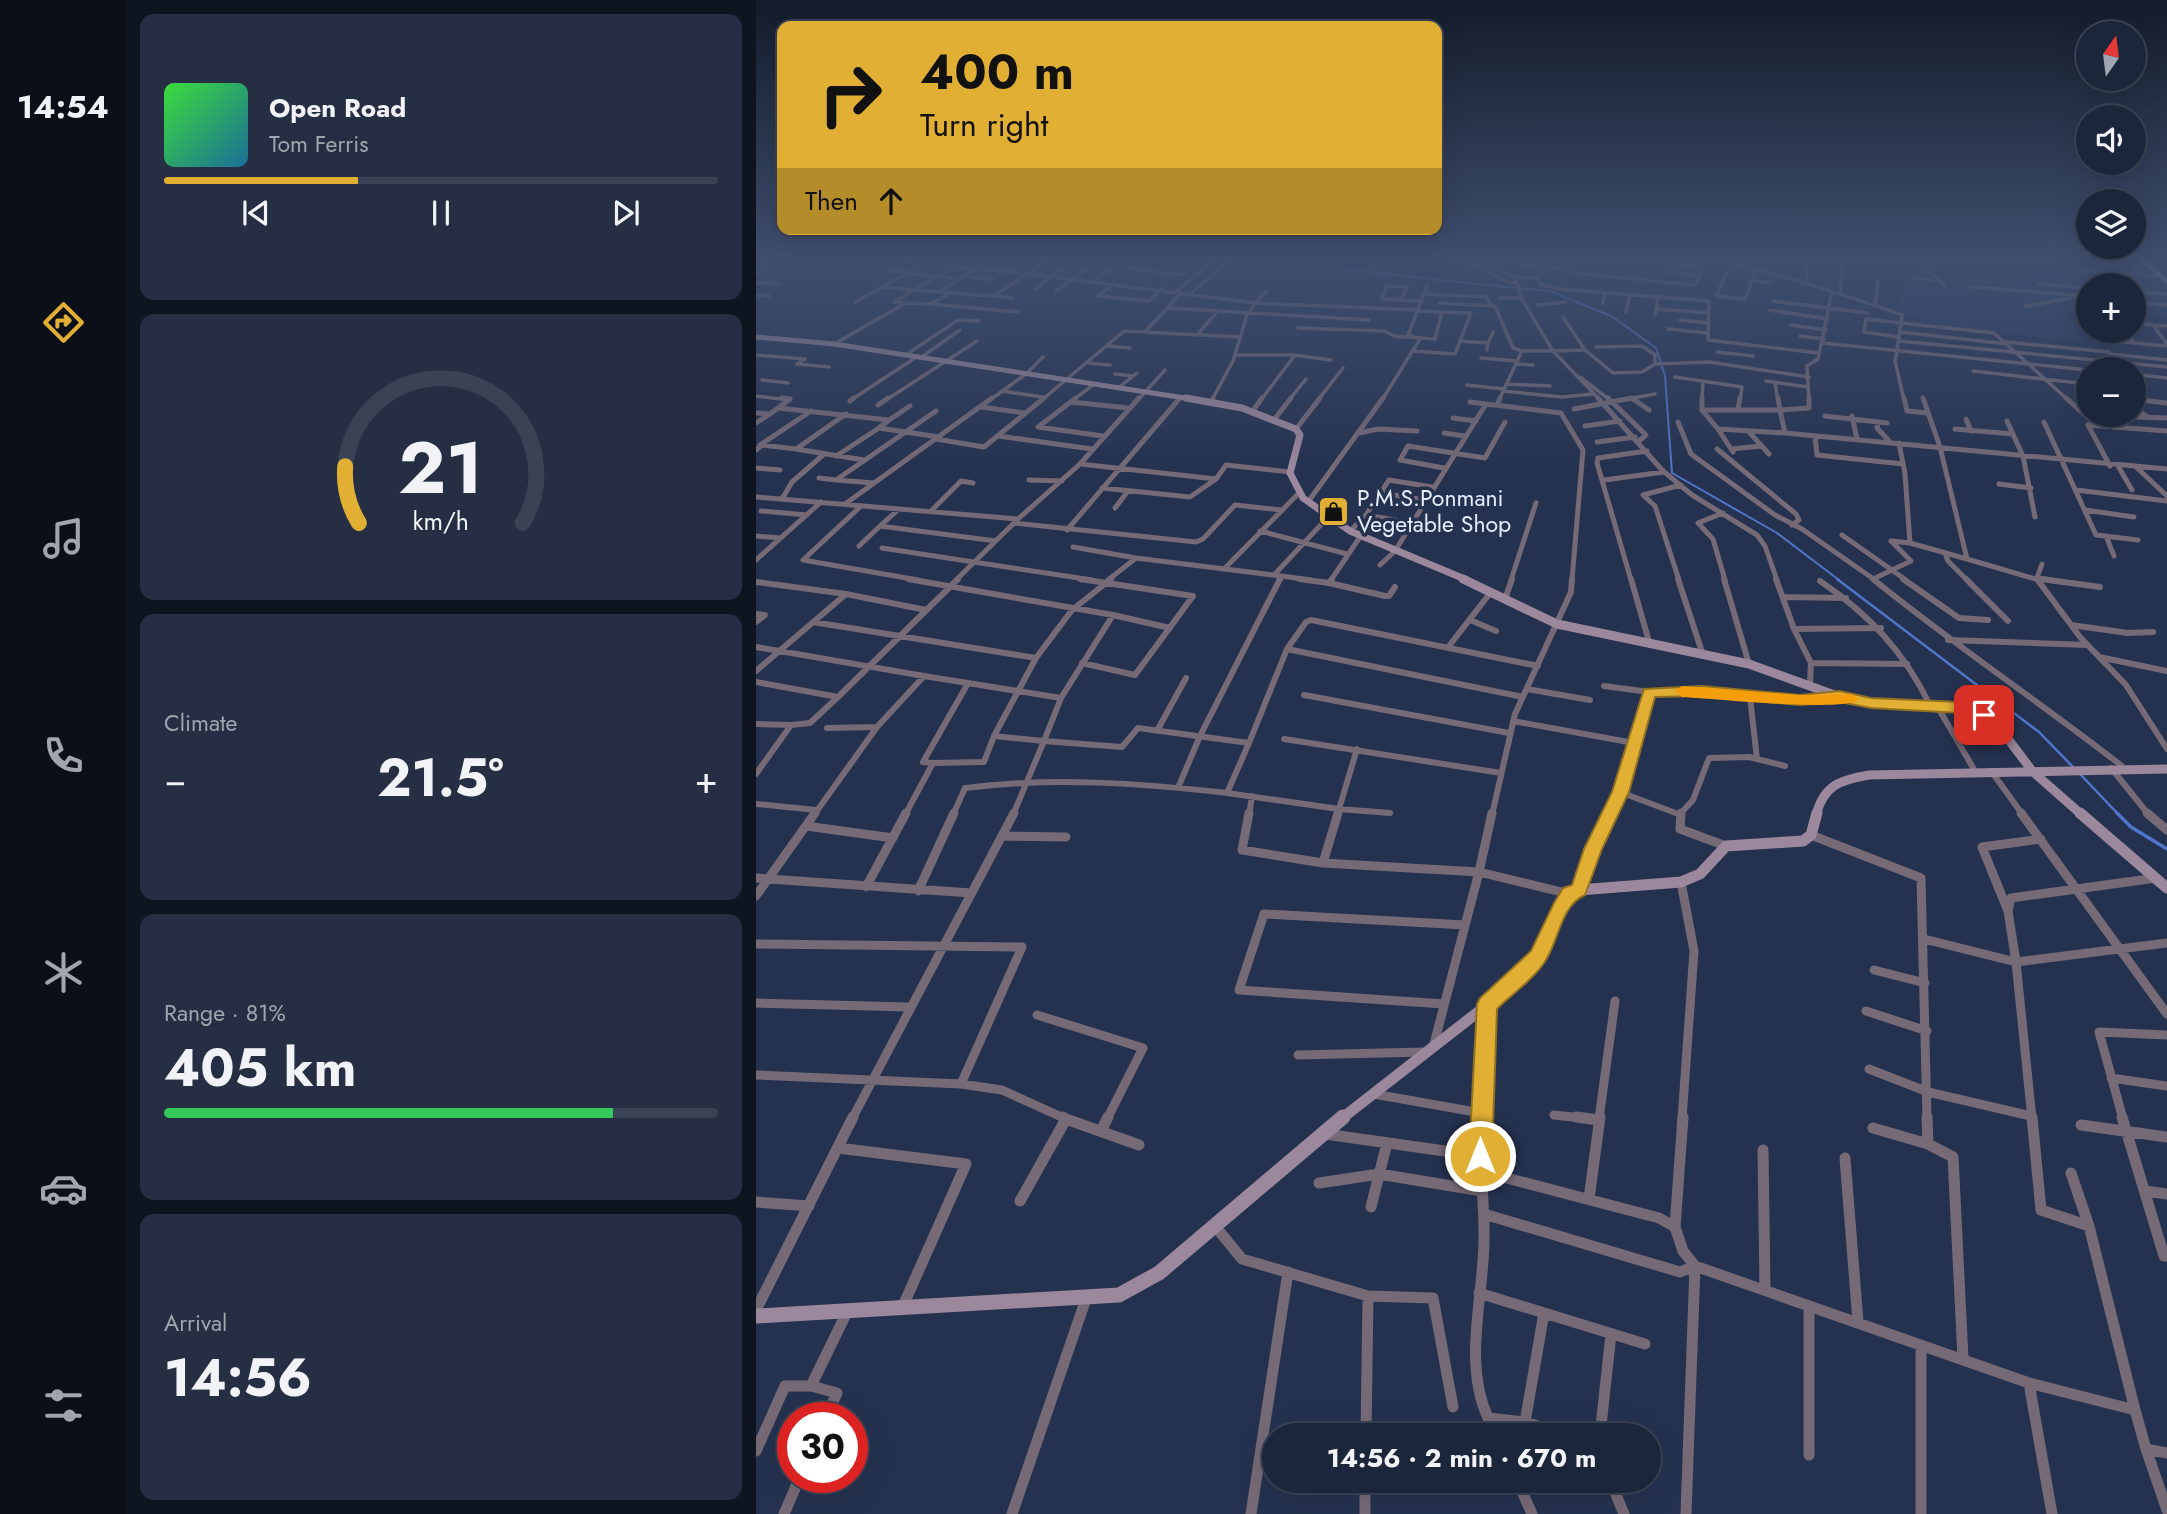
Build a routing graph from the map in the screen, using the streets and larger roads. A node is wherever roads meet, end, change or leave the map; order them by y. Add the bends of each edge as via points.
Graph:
1 (1826, 330) edge
2 (857, 331) edge
3 (942, 331) edge
4 (959, 331) edge
5 (1201, 331) edge
6 (1243, 331) edge
7 (1374, 331) edge
8 (1410, 331) edge
9 (1437, 331) edge
10 (1464, 331) edge
11 (1506, 331) edge
12 (1541, 331) edge
13 (1572, 331) edge
14 (1685, 331) edge
15 (1900, 331) edge
16 (1972, 331) edge
17 (2157, 331) edge
18 (1145, 332) joint
19 (1493, 332) dead end
20 (1864, 332) joint
21 (1708, 333) joint
22 (1197, 335) junction
23 (1800, 336) dead end
24 (756, 337) edge
25 (1241, 337) junction
26 (1899, 337) junction
27 (1420, 339) junction
28 (977, 341) dead end
29 (1460, 341) junction
30 (1824, 341) junction
31 (2007, 343) junction
32 (2103, 343) edge
33 (2141, 343) edge
34 (834, 344) junction
35 (1488, 344) junction
36 (1754, 345) junction
37 (2167, 345) edge
38 (1107, 346) junction
39 (1863, 346) junction
40 (1597, 347) dead end
41 (1130, 348) dead end
42 (1897, 349) junction
43 (1487, 350) dead end
44 (1585, 350) junction
45 (1522, 351) junction
46 (1553, 351) junction
47 (1413, 352) junction
48 (1717, 352) dead end
49 (1819, 353) junction
50 (2018, 353) junction
51 (2109, 353) junction
52 (756, 355) edge
53 (1235, 355) junction
54 (1295, 355) junction
55 (904, 356) junction
56 (1753, 356) junction
57 (1043, 357) dead end
58 (2112, 357) edge
59 (918, 358) junction
60 (1481, 358) dead end
61 (2076, 358) edge
62 (2167, 359) edge
63 (1331, 360) dead end
64 (948, 362) junction
65 (1087, 363) junction
66 (1516, 363) junction
67 (1657, 364) junction
68 (2030, 364) junction
69 (1110, 365) dead end
70 (1534, 365) dead end
71 (2146, 365) edge
72 (829, 367) dead end
73 (2167, 367) edge
74 (1343, 368) dead end
75 (1752, 368) junction
76 (2076, 369) edge
77 (1165, 370) dead end
78 (1973, 371) dead end
79 (1573, 373) junction
80 (1026, 374) junction
81 (1115, 374) dead end
82 (2146, 376) edge
83 (1675, 377) dead end
84 (1809, 377) junction
85 (2044, 378) junction
86 (2167, 378) edge
87 (1306, 379) dead end
88 (1066, 380) junction
89 (758, 381) edge
90 (1703, 381) junction
91 (1766, 381) dead end
92 (2076, 382) edge
93 (788, 383) dead end
94 (1775, 383) junction
95 (1093, 384) junction
96 (1467, 385) dead end
97 (1550, 386) dead end
98 (1808, 387) junction
99 (1118, 388) junction
100 (1505, 388) junction
101 (1002, 391) junction
102 (1144, 392) junction
103 (1593, 394) junction
104 (1655, 394) dead end
105 (756, 396) edge
106 (1042, 397) junction
107 (1181, 397) junction
108 (1633, 398) junction
109 (1923, 398) dead end
110 (2146, 400) edge
111 (849, 401) dead end
112 (1071, 402) junction
113 (1211, 402) junction
114 (1471, 402) dead end
115 (1613, 402) junction
116 (2167, 402) edge
117 (1486, 404) junction
118 (1604, 404) junction
119 (878, 405) dead end
120 (1497, 405) junction
121 (911, 406) dead end
122 (981, 407) junction
123 (2076, 407) edge
124 (778, 408) junction
125 (1128, 408) junction
126 (1574, 409) dead end
127 (1738, 409) junction
128 (1648, 410) dead end
129 (1702, 410) junction
130 (1780, 410) junction
131 (811, 411) junction
132 (936, 411) dead end
133 (1252, 412) junction
134 (756, 413) edge
135 (1025, 413) junction
136 (1928, 413) junction
137 (770, 414) junction
138 (846, 414) junction
139 (1825, 416) dead end
140 (1853, 417) junction
141 (2148, 417) edge
142 (1453, 418) dead end
143 (2167, 418) edge
144 (1966, 419) dead end
145 (889, 420) junction
146 (1273, 421) junction
147 (1476, 421) junction
148 (1620, 421) junction
149 (2007, 421) dead end
150 (1505, 422) dead end
151 (1678, 422) dead end
152 (1878, 422) junction
153 (2044, 422) dead end
154 (756, 423) edge
155 (1887, 423) dead end
156 (1585, 426) dead end
157 (2089, 427) edge
158 (2120, 427) edge
159 (879, 428) junction
160 (1296, 429) junction
161 (1718, 429) junction
162 (1955, 429) dead end
163 (904, 431) junction
164 (1417, 431) dead end
165 (1971, 431) junction
166 (2167, 431) edge
167 (1749, 432) junction
168 (1358, 433) junction
169 (1444, 433) dead end
170 (1785, 433) junction
171 (2013, 434) junction
172 (999, 436) junction
173 (1104, 436) junction
174 (1465, 436) junction
175 (1815, 437) junction
176 (937, 438) junction
177 (1637, 439) junction
178 (1857, 439) junction
179 (1597, 442) dead end
180 (1891, 443) junction
181 (1899, 443) junction
182 (1761, 446) junction
183 (758, 447) edge
184 (1940, 447) junction
185 (796, 449) junction
186 (1092, 449) junction
187 (1717, 449) dead end
188 (1647, 451) junction
189 (1454, 453) junction
190 (1769, 454) dead end
191 (823, 455) junction
192 (836, 456) junction
193 (2023, 456) junction
194 (2062, 459) junction
195 (864, 460) junction
196 (1080, 464) junction
197 (1903, 464) junction
198 (2110, 466) junction
199 (2118, 466) junction
200 (2135, 466) junction
201 (756, 468) edge
202 (1444, 468) junction
203 (1118, 469) junction
204 (2167, 469) edge
205 (780, 470) dead end
206 (1290, 472) junction
207 (1664, 472) junction
208 (819, 478) dead end
209 (1216, 479) junction
210 (836, 480) junction
211 (1029, 480) dead end
212 (1604, 480) junction
213 (1062, 481) junction
214 (874, 483) junction
215 (973, 483) dead end
216 (1999, 484) dead end
217 (1681, 485) junction
218 (1432, 487) junction
219 (1102, 488) junction
220 (2031, 488) junction
221 (2076, 490) junction
222 (2132, 490) dead end
223 (1128, 492) junction
224 (1299, 493) junction
225 (1381, 493) junction
226 (756, 496) edge
227 (2167, 498) edge
228 (782, 499) junction
229 (1425, 500) junction
230 (821, 502) junction
231 (1308, 502) junction
232 (1536, 503) dead end
233 (844, 504) junction
234 (861, 506) junction
235 (1115, 508) dead end
236 (900, 509) junction
237 (1281, 510) junction
238 (2085, 510) junction
239 (761, 511) dead end
240 (931, 512) junction
241 (1723, 513) junction
242 (807, 515) junction
243 (1366, 515) junction
244 (1328, 517) junction
245 (2035, 517) dead end
246 (2134, 517) dead end
247 (1016, 521) junction
248 (1412, 523) junction
249 (1792, 525) junction
250 (880, 526) junction
251 (1068, 530) junction
252 (1260, 530) junction
253 (1350, 531) junction
254 (1842, 535) dead end
255 (756, 536) edge
256 (2106, 536) junction
257 (1360, 537) junction
258 (780, 538) junction
259 (2138, 540) dead end
260 (996, 541) junction
261 (1301, 542) junction
262 (1910, 543) junction
263 (859, 546) dead end
264 (1073, 547) dead end
265 (882, 548) dead end
266 (1395, 551) junction
267 (1945, 553) junction
268 (1347, 554) junction
269 (2114, 556) dead end
270 (1136, 558) junction
271 (756, 559) edge
272 (1967, 559) junction
273 (976, 561) junction
274 (2042, 564) dead end
275 (1380, 565) dead end
276 (1224, 569) junction
277 (1891, 572) junction
278 (1278, 575) junction
279 (2037, 578) junction
280 (1873, 579) junction
281 (1820, 581) dead end
282 (756, 582) edge
283 (1329, 583) junction
284 (1104, 584) junction
285 (951, 586) junction
286 (1395, 587) dead end
287 (2100, 587) dead end
288 (1491, 592) junction
289 (846, 594) junction
290 (1784, 597) junction
291 (1847, 598) junction
292 (1505, 599) junction
293 (926, 610) junction
294 (1072, 610) junction
295 (756, 614) edge
296 (1113, 615) junction
297 (1470, 620) junction
298 (1988, 620) dead end
299 (2008, 621) dead end
300 (756, 622) edge
301 (813, 622) junction
302 (1557, 624) junction
303 (2071, 625) junction
304 (1170, 628) junction
305 (1881, 628) junction
306 (1794, 629) junction
307 (1496, 631) dead end
308 (2153, 632) dead end
309 (899, 638) junction
310 (1948, 640) junction
311 (2087, 645) junction
312 (1449, 646) junction
313 (1651, 646) junction
314 (756, 647) edge
315 (1287, 649) junction
316 (779, 651) junction
317 (1703, 654) junction
318 (2098, 656) junction
319 (1036, 658) junction
320 (1082, 663) junction
321 (1811, 663) junction
322 (1749, 664) junction
323 (1908, 664) junction
324 (868, 666) junction
325 (1538, 666) junction
326 (756, 671) edge
327 (2167, 671) edge
328 (924, 676) junction
329 (1186, 678) dead end
330 (756, 682) edge
331 (1810, 684) junction
332 (967, 685) junction
333 (1604, 686) dead end
334 (1015, 692) junction
335 (1649, 692) junction
336 (1525, 693) junction
337 (1304, 695) dead end
338 (838, 697) junction
339 (1750, 697) junction
340 (1840, 697) junction
341 (1061, 698) junction
342 (1590, 700) dead end
343 (1934, 705) junction
344 (1513, 721) junction
345 (756, 724) edge
346 (791, 725) junction
347 (877, 726) junction
348 (827, 728) dead end
349 (1158, 729) junction
350 (1509, 733) junction
351 (994, 736) junction
352 (1200, 736) junction
353 (1284, 739) dead end
354 (1044, 741) junction
355 (1249, 743) junction
356 (1634, 743) junction
357 (1357, 749) junction
358 (2167, 749) edge
359 (1756, 758) junction
360 (933, 763) junction
361 (1785, 765) dead end
362 (2111, 767) junction
363 (2167, 769) edge
364 (1991, 770) junction
365 (1975, 771) junction
366 (2033, 772) junction
367 (1501, 773) junction
368 (756, 774) edge
369 (1029, 782) junction
370 (1178, 788) junction
371 (1620, 792) junction
372 (1227, 793) junction
373 (1252, 796) junction
374 (756, 804) edge
375 (1339, 808) junction
376 (816, 810) junction
377 (1390, 813) dead end
378 (1681, 813) junction
379 (806, 826) junction
380 (2167, 830) edge
381 (1811, 835) junction
382 (1004, 836) junction
383 (1066, 837) dead end
384 (893, 838) junction
385 (2041, 839) junction
386 (1726, 846) junction
387 (1323, 863) junction
388 (1479, 872) junction
389 (756, 878) edge
390 (2156, 878) junction
391 (768, 879) junction
392 (1681, 882) junction
393 (866, 887) junction
394 (2167, 888) edge
395 (918, 891) junction
396 (2079, 891) junction
397 (1574, 892) junction
398 (971, 893) junction
399 (756, 896) edge
400 (2008, 911) junction
401 (1465, 925) junction
402 (1924, 939) junction
403 (2167, 943) edge
404 (756, 944) edge
405 (943, 948) junction
406 (2122, 950) junction
407 (2016, 962) junction
408 (1874, 970) dead end
409 (1925, 982) junction
410 (1615, 1001) dead end
411 (756, 1003) edge
412 (1444, 1004) junction
413 (1487, 1004) junction
414 (909, 1007) junction
415 (1866, 1010) dead end
416 (2167, 1014) edge
417 (1037, 1015) dead end
418 (1927, 1031) junction
419 (2167, 1035) edge
420 (1429, 1048) junction
421 (1298, 1055) dead end
422 (1869, 1069) dead end
423 (756, 1075) edge
424 (874, 1078) junction
425 (2111, 1079) junction
426 (961, 1084) junction
427 (2167, 1086) edge
428 (1928, 1092) junction
429 (1373, 1094) junction
430 (1481, 1113) junction
431 (1554, 1115) dead end
432 (2031, 1116) junction
433 (1066, 1119) junction
434 (1599, 1120) junction
435 (2081, 1125) dead end
436 (1873, 1128) dead end
437 (1101, 1131) junction
438 (2127, 1131) junction
439 (1325, 1133) junction
440 (2167, 1137) edge
441 (1387, 1143) junction
442 (1928, 1144) junction
443 (1139, 1145) dead end
444 (838, 1148) junction
445 (1763, 1150) dead end
446 (1480, 1156) junction
447 (1845, 1158) dead end
448 (1480, 1171) junction
449 (2071, 1173) dead end
450 (1379, 1174) junction
451 (1319, 1183) dead end
452 (1482, 1191) junction
453 (2145, 1191) junction
454 (2167, 1194) edge
455 (1589, 1199) junction
456 (1020, 1201) dead end
457 (756, 1202) edge
458 (809, 1206) junction
459 (1371, 1207) dead end
460 (1484, 1214) junction
461 (1215, 1226) junction
462 (2088, 1226) junction
463 (1675, 1227) junction
464 (2167, 1256) edge
465 (1695, 1266) junction
466 (1287, 1272) junction
467 (1765, 1289) junction
468 (1479, 1293) junction
469 (1087, 1296) junction
470 (1368, 1296) junction
471 (903, 1306) junction
472 (1810, 1307) junction
473 (849, 1309) junction
474 (756, 1310) edge
475 (1544, 1313) junction
476 (756, 1316) edge
477 (1858, 1322) junction
478 (1611, 1334) junction
479 (1645, 1344) dead end
480 (1920, 1347) junction
481 (1963, 1358) junction
482 (2029, 1383) junction
483 (811, 1386) junction
484 (833, 1402) edge
485 (1453, 1407) dead end
486 (2135, 1410) junction
487 (1488, 1418) junction
488 (1525, 1422) junction
489 (1366, 1423) edge
490 (1490, 1423) edge
491 (1528, 1423) edge
492 (1601, 1423) edge
493 (2146, 1449) junction
494 (756, 1451) edge
495 (2167, 1453) edge
496 (1809, 1455) dead end
497 (793, 1493) edge
498 (1365, 1493) edge
499 (1523, 1493) edge
500 (1615, 1493) edge
501 (2167, 1510) edge
502 (784, 1514) edge
503 (1012, 1514) edge
504 (1251, 1514) edge
505 (1365, 1514) edge
506 (1532, 1514) edge
507 (1624, 1514) edge
508 (1686, 1514) edge
509 (1921, 1514) edge
510 (2052, 1514) edge

1 - 30 street
2 - 34 street
3 - 55 street
4 - 59 street
5 - 22 street
6 - 25 street
7 - 27 street
8 - 27 street via 1408,335
9 - 27 street via 1435,339
10 - 29 street
11 - 45 street via 1513,348
12 - 46 street
13 - 44 street
14 - 21 street
15 - 26 street
16 - 31 street via 1994,333
17 - 37 street
18 - 22 street
18 - 38 street via 1124,331
19 - 35 street
20 - 26 street
20 - 39 street
21 - 36 street via 1708,340
22 - 25 street
23 - 30 street
24 - 34 street
25 - 53 street
26 - 31 street
26 - 42 street
26 - 50 street
27 - 47 street
28 - 64 street
29 - 35 street
29 - 47 street via 1455,354
30 - 39 street
30 - 49 street
31 - 50 street
31 - 51 street
32 - 51 street
33 - 37 street
34 - 55 street
35 - 43 street
36 - 49 street
36 - 56 street
38 - 41 street
38 - 65 street
39 - 42 street
40 - 67 street via 1642,346
42 - 68 street
42 - 136 street via 1895,361 1907,411
44 - 46 street
44 - 67 street via 1613,373 1642,372
45 - 46 street
45 - 66 street
46 - 79 street
47 - 168 street
48 - 56 street
49 - 84 street via 1807,366
50 - 61 street
50 - 68 street
51 - 58 street
51 - 62 street
52 - 72 street via 805,359 797,363
53 - 54 street
53 - 113 street
54 - 63 street
54 - 133 street
55 - 59 street
56 - 75 street
57 - 80 street
59 - 64 street
59 - 111 street
60 - 66 street
64 - 80 street
64 - 119 street
65 - 69 street
65 - 88 street
66 - 70 street
66 - 100 street
67 - 75 street via 1709,362
68 - 76 street
68 - 85 street
71 - 73 street
74 - 160 street
75 - 84 street
77 - 102 street
78 - 85 street
79 - 103 street
79 - 115 street
80 - 88 street
80 - 101 street
81 - 99 street via 1135,375
82 - 86 street
83 - 90 street
84 - 98 street
85 - 92 street
85 - 123 street
87 - 146 street
88 - 95 street
88 - 106 street
89 - 93 street
90 - 127 street via 1742,387
90 - 129 street
91 - 94 street
94 - 98 street
94 - 130 street
95 - 99 street
95 - 112 street
96 - 100 street
97 - 100 street
98 - 130 street via 1809,408
99 - 102 street
100 - 103 street via 1562,397
100 - 120 street
101 - 106 street
101 - 122 street
102 - 107 street
102 - 125 street
103 - 118 street
104 - 108 street
105 - 124 street via 790,399
106 - 135 street
107 - 113 street
107 - 203 street
108 - 115 street
108 - 128 street
109 - 136 street
110 - 116 street
112 - 125 street
112 - 173 street via 1038,427
113 - 133 street
114 - 117 street
115 - 118 street
115 - 177 street via 1646,436
117 - 120 street
117 - 147 street
118 - 126 street
118 - 148 street
120 - 302 street via 1561,413 1583,450 1571,592
121 - 145 street
122 - 135 street
122 - 176 street
124 - 131 street
124 - 137 street
125 - 173 street
127 - 129 street
127 - 130 street
129 - 161 street
130 - 170 street
131 - 138 street
131 - 183 street
132 - 163 street
133 - 146 street
134 - 137 street
135 - 172 street
136 - 184 street
137 - 154 street
138 - 145 street
138 - 185 street
139 - 140 street
140 - 152 street
140 - 178 street
141 - 143 street
142 - 147 street
144 - 165 street
145 - 159 street
146 - 160 street
147 - 174 street
148 - 156 street
148 - 177 street
149 - 171 street
150 - 189 street via 1485,458
151 - 249 street via 1691,454
152 - 155 street
152 - 180 street via 1877,428
153 - 194 street
157 - 198 street
158 - 166 street
159 - 163 street
159 - 192 street
160 - 206 street via 1300,435
161 - 167 street
161 - 182 street via 1732,451
162 - 165 street
163 - 176 street
163 - 195 street
164 - 168 street
165 - 171 street
167 - 170 street
167 - 182 street
168 - 231 street
169 - 174 street
170 - 175 street
171 - 193 street
172 - 176 street via 984,447
172 - 186 street
173 - 186 street
174 - 189 street
175 - 178 street
175 - 197 street via 1817,455
176 - 214 street
177 - 179 street
177 - 188 street
178 - 180 street
180 - 181 street
181 - 184 street
181 - 197 street
182 - 190 street
183 - 185 street
184 - 193 street
184 - 272 street
185 - 191 street
186 - 196 street
187 - 249 street via 1796,514 1799,520
188 - 207 street
188 - 212 street via 1598,458
189 - 202 street
189 - 202 street via 1408,446 1400,460
191 - 192 street
191 - 228 street via 792,482
192 - 195 street
193 - 194 street
193 - 220 street
194 - 198 street
194 - 221 street
195 - 210 street
196 - 203 street
196 - 213 street
197 - 262 street
198 - 199 street
199 - 200 street
199 - 222 street
200 - 204 street
200 - 227 street
201 - 205 street
202 - 218 street
203 - 209 street
203 - 219 street
206 - 209 street via 1226,466
206 - 224 street
207 - 212 street
207 - 217 street
208 - 210 street
209 - 223 street via 1190,497
210 - 214 street
211 - 213 street
212 - 313 street
213 - 247 street
214 - 233 street
215 - 240 street via 961,481
216 - 220 street
217 - 241 street
217 - 317 street via 1643,495 1655,506
218 - 225 street via 1390,480
218 - 229 street
219 - 223 street
219 - 251 street
220 - 245 street
221 - 227 street
221 - 238 street
223 - 235 street
224 - 231 street
224 - 237 street
225 - 229 street
225 - 243 street
226 - 228 street
228 - 230 street
229 - 248 street
230 - 233 street
230 - 242 street
231 - 244 street
232 - 292 street
233 - 234 street
234 - 236 street
234 - 285 street via 803,560
236 - 240 street
236 - 250 street
237 - 251 street via 1235,505 1195,542
237 - 252 street
238 - 246 street
238 - 256 street via 2096,535
239 - 242 street
240 - 247 street
241 - 290 street via 1765,545
241 - 322 street via 1698,523 1713,539
242 - 258 street
243 - 248 street
243 - 253 street
244 - 253 street
244 - 261 street
247 - 251 street
247 - 260 street
248 - 266 street
249 - 280 street
250 - 260 street
250 - 263 street
252 - 261 street
252 - 276 street
253 - 257 street
254 - 277 street
255 - 258 street
256 - 259 street
256 - 269 street
257 - 266 street
257 - 268 street
258 - 271 street
260 - 273 street
261 - 268 street
261 - 278 street
262 - 267 street
262 - 277 street via 1891,541 1911,561
264 - 270 street
265 - 273 street
266 - 275 street
266 - 288 street
267 - 272 street
267 - 299 street
268 - 283 street
270 - 276 street
270 - 284 street
272 - 279 street
273 - 284 street
273 - 285 street
274 - 279 street
276 - 278 street
277 - 280 street
277 - 298 street via 1959,618
278 - 283 street
278 - 352 street
279 - 287 street
279 - 303 street
280 - 310 street
281 - 291 street
282 - 289 street
283 - 286 street via 1385,596
284 - 294 street
284 - 304 street via 1192,596
285 - 293 street
285 - 294 street
288 - 292 street
288 - 297 street
289 - 293 street
289 - 301 street
290 - 291 street
290 - 306 street
291 - 305 street
292 - 302 street
293 - 309 street
294 - 296 street
294 - 319 street
295 - 300 street via 765,615
296 - 304 street
296 - 320 street
297 - 307 street
297 - 312 street
301 - 309 street
301 - 316 street
302 - 313 street
302 - 325 street
303 - 308 street
303 - 311 street
304 - 320 street via 1135,675
305 - 306 street
305 - 323 street
306 - 321 street
309 - 319 street
309 - 324 street
310 - 311 street
310 - 362 street via 2054,713
311 - 318 street
312 - 315 street via 1311,620
312 - 325 street
313 - 317 street
314 - 316 street
315 - 336 street
315 - 355 street
316 - 324 street
316 - 326 street
317 - 322 street
318 - 327 street
318 - 358 street via 2126,685
319 - 334 street
320 - 341 street
321 - 323 street
321 - 331 street
322 - 331 street
323 - 343 street
324 - 328 street
324 - 338 street
325 - 336 street
328 - 332 street
328 - 347 street
329 - 349 street
330 - 338 street
331 - 340 street
332 - 334 street
332 - 360 street via 923,762
333 - 335 street
334 - 341 street
334 - 351 street
335 - 339 street via 1702,691
335 - 356 street
336 - 342 street
336 - 344 street
337 - 350 street
338 - 346 street via 810,723
339 - 340 street
339 - 359 street
340 - 343 street
341 - 354 street
343 - 365 street
343 - 366 street via 1984,715 1999,727
344 - 350 street
344 - 356 street
345 - 346 street
346 - 368 street
347 - 348 street
347 - 376 street
349 - 352 street
349 - 354 street via 1138,728 1122,747
350 - 367 street
351 - 354 street
351 - 360 street via 984,762
352 - 355 street
352 - 370 street
353 - 357 street
354 - 369 street
355 - 372 street
356 - 371 street
357 - 367 street
357 - 375 street
359 - 361 street
359 - 378 street via 1709,758 1693,803
360 - 384 street
362 - 363 street
362 - 366 street
362 - 380 street via 2153,820
364 - 365 street
364 - 366 street
364 - 385 street
365 - 381 street via 1875,775 1837,782 1824,795
366 - 390 street
367 - 388 street
369 - 370 street
369 - 382 street
369 - 395 street via 965,788
370 - 372 street
371 - 378 street
371 - 397 street
372 - 373 street
373 - 375 street
373 - 387 street via 1242,850
374 - 376 street
375 - 377 street
375 - 387 street
376 - 379 street
378 - 386 street via 1680,829
379 - 384 street
379 - 391 street
381 - 386 street via 1789,844
381 - 402 street via 1922,878
382 - 383 street
382 - 398 street
384 - 393 street
385 - 396 street
385 - 400 street via 1982,847
386 - 392 street via 1700,874
387 - 388 street
388 - 397 street
388 - 401 street
389 - 391 street
390 - 394 street
390 - 396 street
391 - 393 street
391 - 399 street
392 - 397 street
392 - 463 street via 1694,951
393 - 395 street
395 - 398 street
396 - 400 street via 2011,898
396 - 406 street
397 - 413 street via 1537,957
398 - 405 street
400 - 407 street
401 - 412 street
401 - 412 street via 1264,914 1239,990
402 - 407 street
402 - 409 street
403 - 406 street
404 - 405 street
405 - 414 street
405 - 426 street via 1021,947
406 - 407 street
406 - 416 street
407 - 432 street
408 - 409 street
409 - 418 street
410 - 434 street
411 - 414 street
412 - 420 street
413 - 420 street
413 - 430 street
414 - 424 street
415 - 418 street
417 - 437 street via 1143,1048
418 - 428 street
419 - 425 street via 2099,1032
420 - 421 street
420 - 429 street
422 - 428 street
423 - 424 street
424 - 426 street
424 - 444 street
425 - 427 street
425 - 438 street
426 - 433 street via 1002,1090
428 - 432 street
428 - 442 street
429 - 430 street
429 - 439 street
430 - 446 street
431 - 434 street
432 - 462 street via 2041,1210
433 - 437 street
433 - 456 street
434 - 455 street
435 - 438 street
436 - 442 street
437 - 443 street
438 - 440 street
438 - 453 street
439 - 441 street
439 - 461 street
441 - 446 street
441 - 450 street
442 - 481 street via 1954,1157
444 - 458 street
444 - 471 street via 966,1164
445 - 467 street
446 - 448 street
447 - 477 street
448 - 452 street
448 - 455 street
449 - 462 street
450 - 451 street
450 - 452 street
450 - 459 street
452 - 460 street
453 - 454 street
453 - 464 street
455 - 463 street via 1659,1218
457 - 458 street
458 - 474 street
460 - 465 street via 1680,1272
460 - 468 street
461 - 466 street via 1242,1259
461 - 469 street via 1159,1273 1119,1295
462 - 486 street
463 - 465 street via 1683,1251
465 - 467 street
465 - 508 street
466 - 470 street
466 - 504 street
467 - 472 street
468 - 475 street
468 - 487 street via 1476,1372
469 - 471 street
469 - 503 street
470 - 485 street via 1433,1298
470 - 489 street
471 - 473 street
472 - 477 street
472 - 496 street
473 - 476 street
473 - 483 street
475 - 478 street
475 - 488 street
477 - 480 street
478 - 479 street
478 - 492 street
480 - 481 street
480 - 509 street
481 - 482 street
482 - 486 street
482 - 510 street
483 - 484 street via 837,1393
483 - 494 street via 785,1386
486 - 493 street
487 - 488 street
487 - 490 street
488 - 491 street
493 - 495 street
493 - 501 street
497 - 502 street
498 - 505 street
499 - 506 street
500 - 507 street

